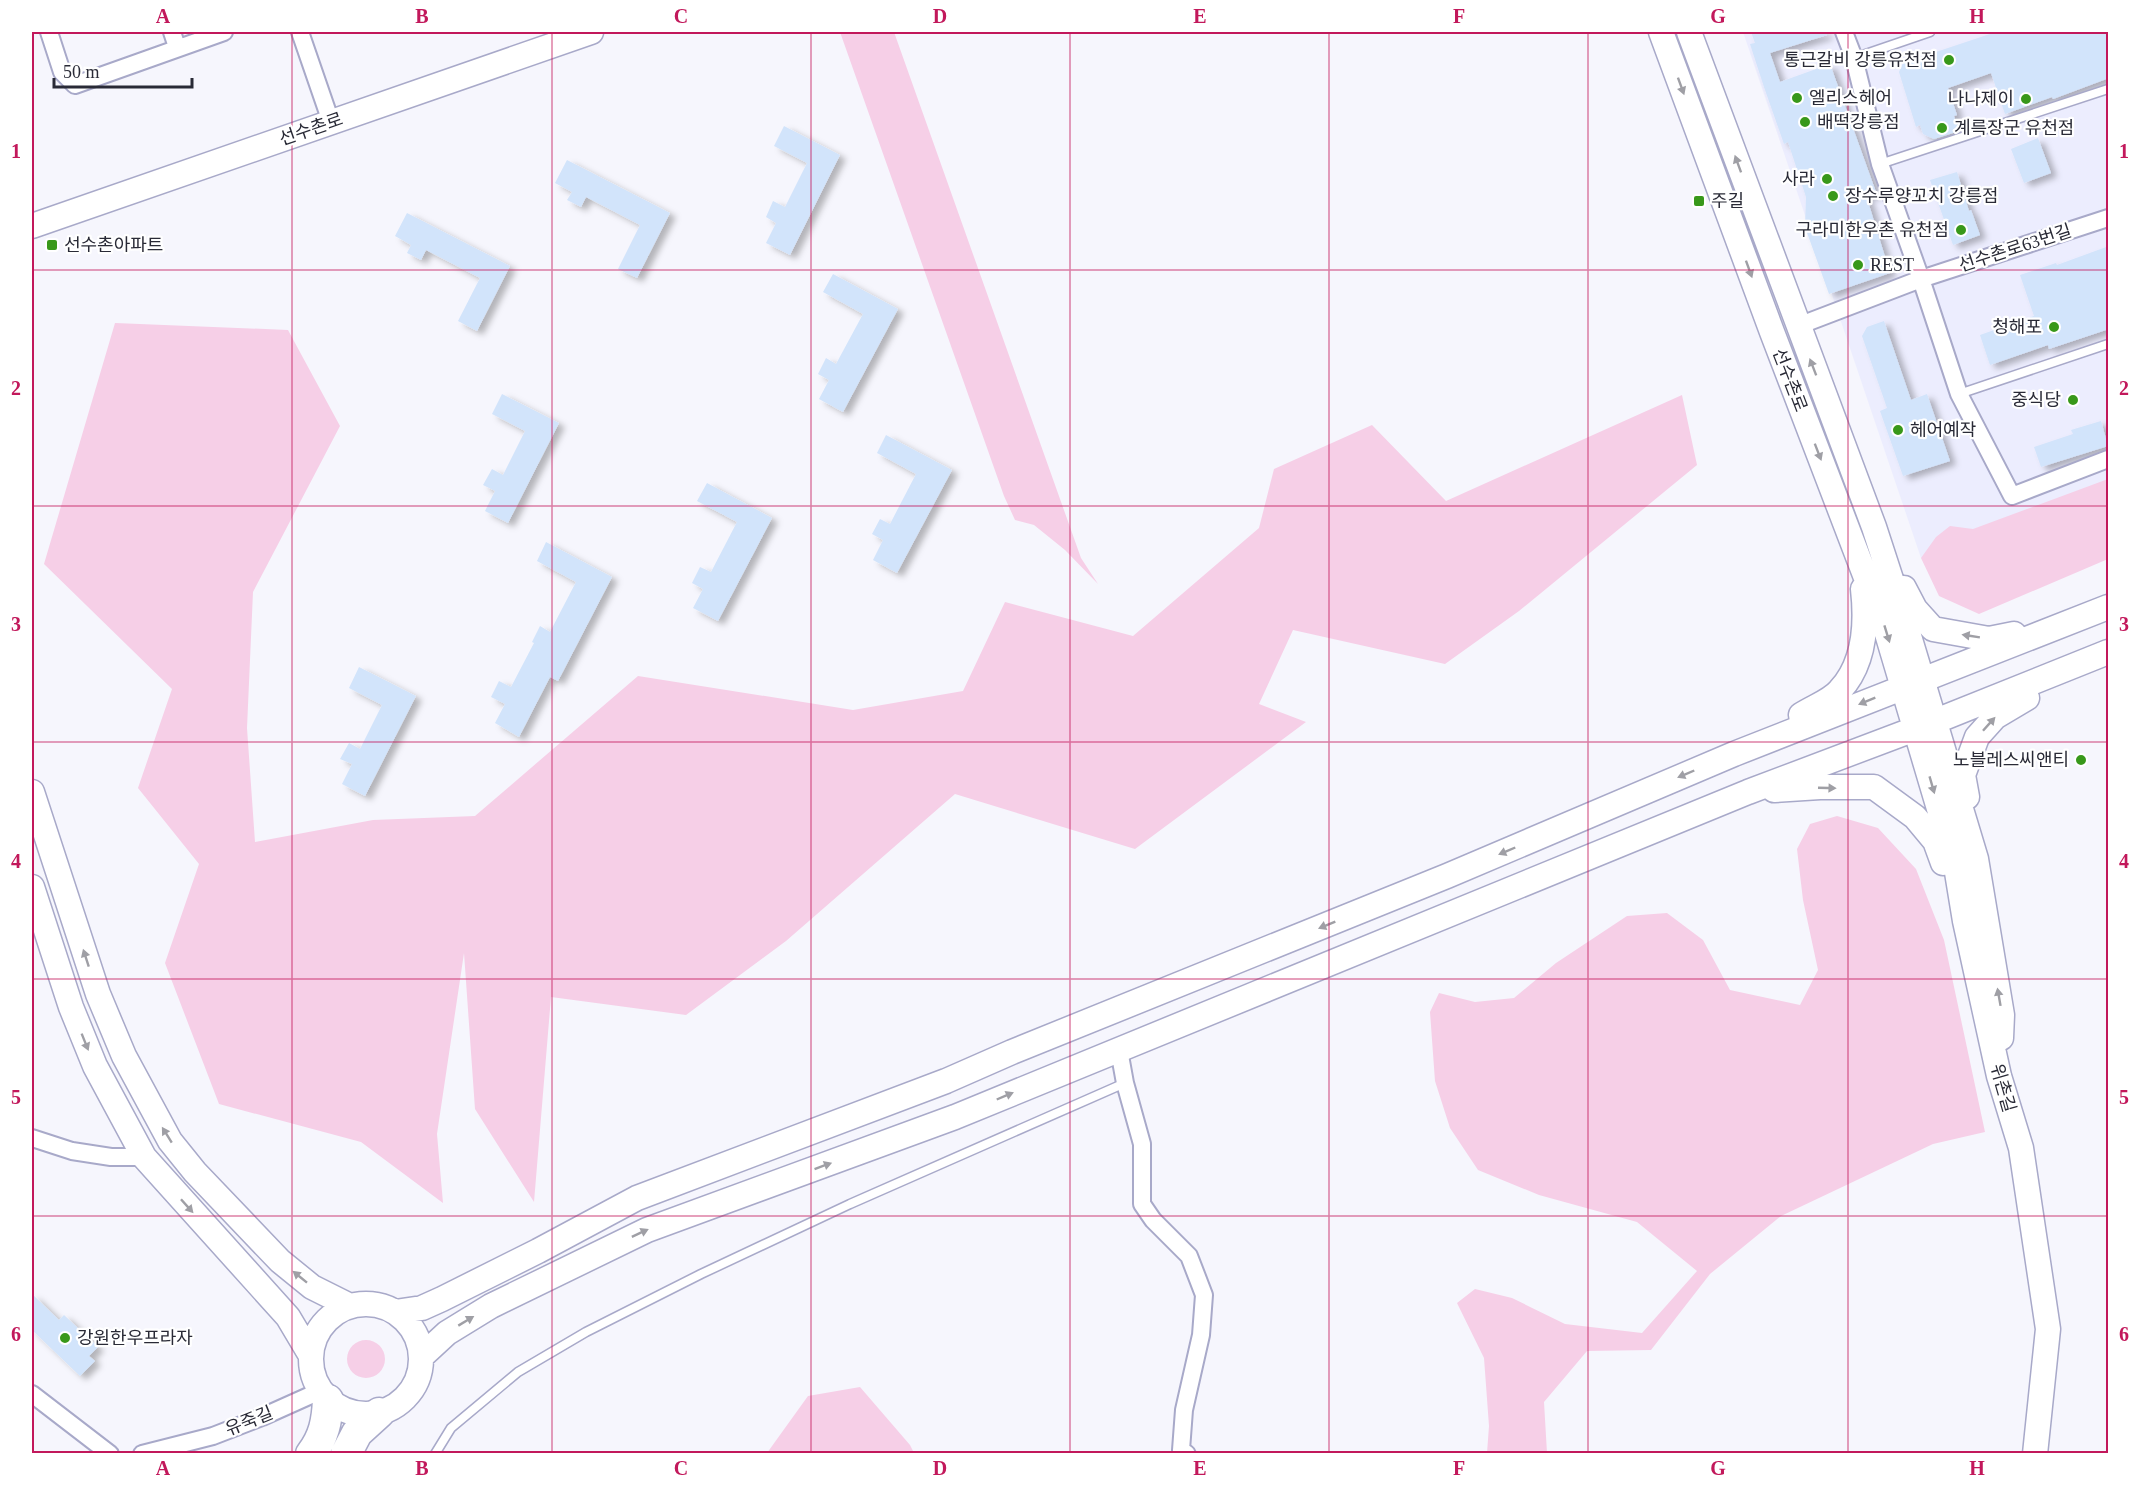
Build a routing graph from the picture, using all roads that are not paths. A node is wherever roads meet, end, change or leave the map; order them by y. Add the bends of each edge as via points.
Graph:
1 (49, 32) edge
2 (224, 32) edge
3 (300, 32) edge
4 (591, 32) edge
5 (1661, 32) edge
6 (1689, 32) edge
7 (1844, 32) edge
8 (1930, 32) edge
9 (175, 39) edge
10 (1854, 58) junction
11 (2109, 89) edge
12 (332, 122) junction
13 (1880, 164) junction
14 (2109, 218) edge
15 (32, 226) edge
16 (1921, 279) junction
17 (1798, 326) junction
18 (2109, 344) edge
19 (1959, 394) junction
20 (2109, 459) edge
21 (1874, 527) junction
22 (1859, 560) junction
23 (2109, 607) edge
24 (2069, 622) junction
25 (2099, 656) edge
26 (1912, 683) junction
27 (1926, 725) junction
28 (1734, 754) junction
29 (32, 792) edge
30 (1748, 792) junction
31 (1976, 859) junction
32 (32, 887) edge
33 (1965, 921) junction
34 (1119, 1050) junction
35 (1999, 1076) junction
36 (1125, 1083) junction
37 (32, 1138) edge
38 (144, 1156) junction
39 (350, 1306) junction
40 (395, 1312) junction
41 (310, 1354) junction
42 (421, 1358) junction
43 (32, 1394) edge
44 (324, 1396) junction
45 (379, 1413) junction
46 (110, 1454) edge
47 (142, 1454) edge
48 (311, 1454) edge
49 (346, 1454) edge
50 (435, 1454) edge
51 (1187, 1454) edge
52 (2035, 1454) edge

1 - 9 street via 62,72 75,85
2 - 9 street
3 - 12 street
4 - 12 street, 선수촌로
5 -> 22 street, 선수촌로
17 -> 6 street, 선수촌로
7 - 10 street
8 - 10 lane
10 - 13 street
11 - 13 lane
12 - 15 street, 선수촌로
13 - 16 street
14 - 16 street, 선수촌로63번길
16 - 17 street, 선수촌로63번길
16 - 19 street
21 -> 17 street, 선수촌로
18 - 19 lane
19 - 20 street via 2012,496
24 -> 21 street via 1989,639 1933,629 1915,609
21 - 26 street, 선수촌로
22 -> 26 street, 선수촌로
22 - 28 street via 1865,607 1858,663 1839,692
23 - 24 street
24 - 26 street
25 - 27 street
31 -> 25 street via 1964,775 1977,738 1995,717
26 - 27 street, 선수촌로
26 -> 28 street
27 - 30 street
27 - 31 street
27 -> 33 street, 위촌길
28 -> 40 street via 946,1081 637,1198 442,1299 422,1308
39 -> 29 street via 312,1287 280,1261 170,1141 124,1056 98,994
30 -> 33 street via 1874,787 1915,817 1935,841
30 - 34 street
35 -> 31 street via 2002,1015
32 -> 38 street via 71,1007 95,1066
33 - 35 street, 위촌길
34 - 36 street
42 -> 34 street via 447,1333 491,1306 646,1230 955,1118
35 - 52 street, 위촌길 via 2021,1148 2048,1329
36 - 50 lane via 850,1204 586,1332 518,1372 451,1428
36 - 51 street via 1142,1144 1142,1203 1153,1220 1189,1256 1204,1295 1201,1335 1184,1410 1181,1450
37 - 38 street via 111,1157
38 -> 41 street via 288,1317
39 - 40 street via 374,1304
39 - 41 street via 323,1324
40 - 42 street via 414,1332
41 - 44 street via 311,1372
42 - 45 street via 413,1389 402,1402
43 - 46 street
44 - 45 street via 338,1408 354,1414
44 - 47 street, 유죽길 via 213,1436
44 - 48 highway via 326,1425
45 - 49 highway via 357,1433

